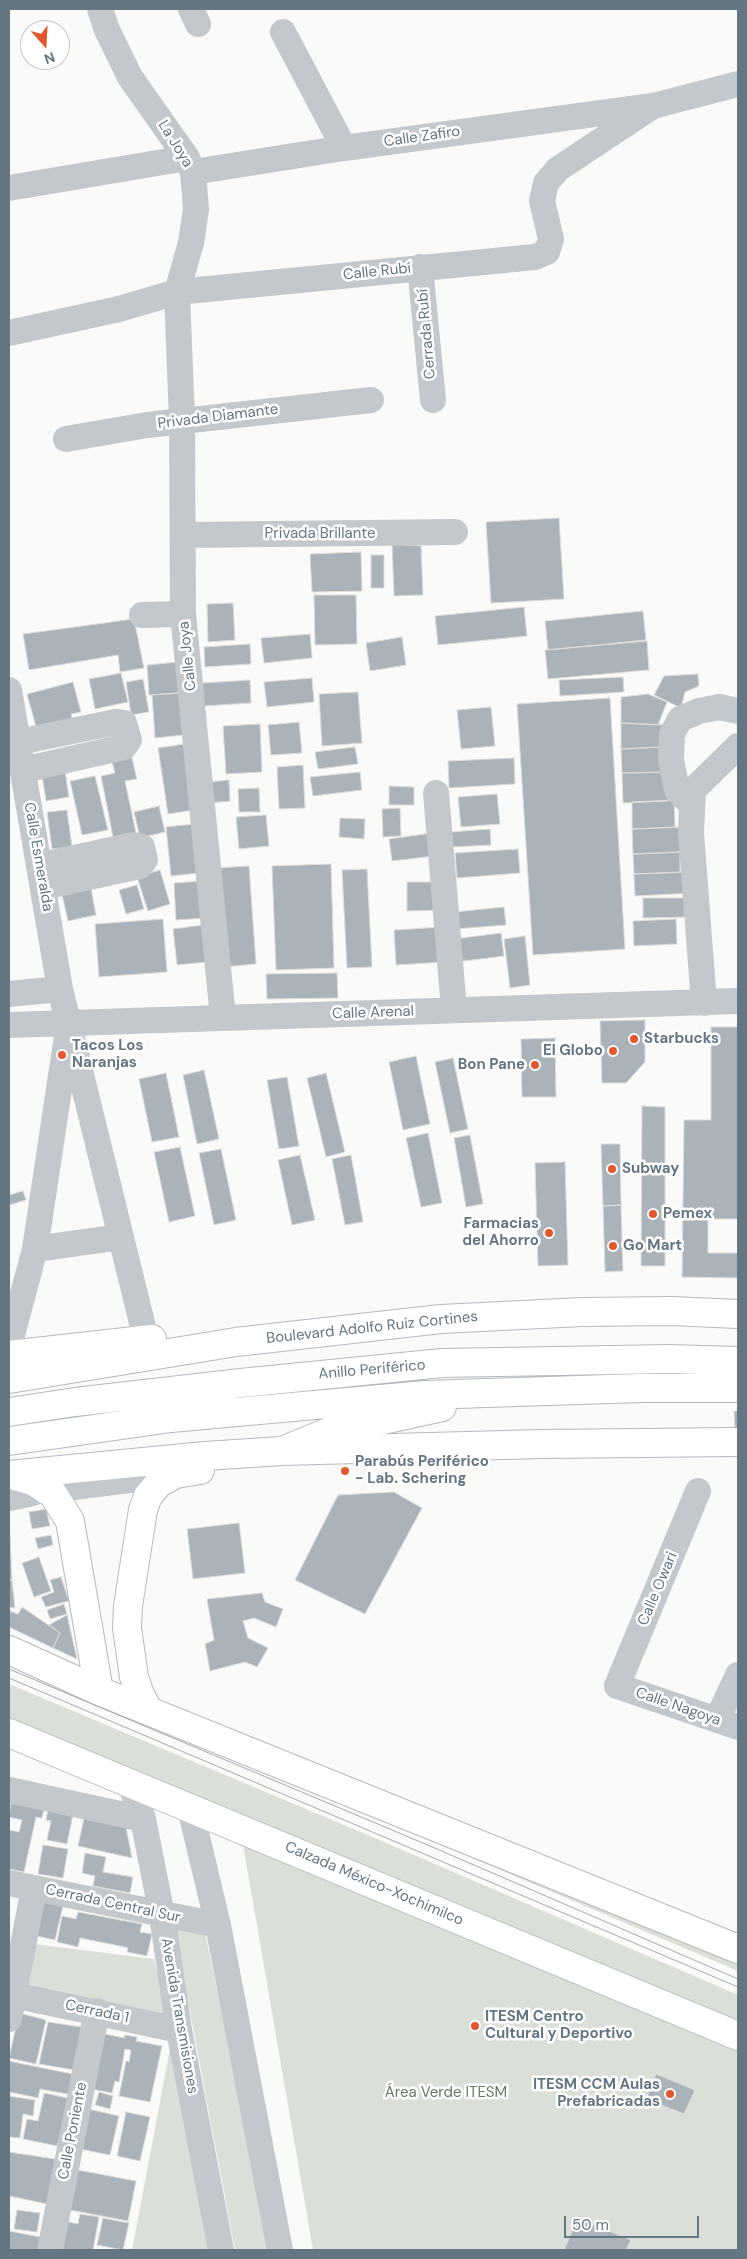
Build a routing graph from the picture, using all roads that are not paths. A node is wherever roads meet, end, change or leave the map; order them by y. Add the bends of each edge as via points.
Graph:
1 (100, 9) edge
2 (283, 32) dead end
3 (738, 84) edge
4 (653, 106) junction
5 (344, 148) junction
6 (190, 165) junction
7 (9, 188) edge
8 (420, 267) junction
9 (177, 292) junction
10 (9, 333) edge
11 (371, 400) dead end
12 (433, 400) dead end
13 (182, 421) junction
14 (66, 439) dead end
15 (455, 532) dead end
16 (184, 535) junction
17 (183, 614) junction
18 (142, 615) dead end
19 (9, 690) edge
20 (738, 710) edge
21 (18, 742) junction
22 (738, 746) edge
23 (23, 770) junction
24 (436, 793) dead end
25 (692, 805) junction
26 (60, 989) junction
27 (9, 994) edge
28 (738, 1001) edge
29 (704, 1003) junction
30 (454, 1010) junction
31 (223, 1018) junction
32 (70, 1023) junction
33 (9, 1025) edge
34 (121, 1236) junction
35 (35, 1249) junction
36 (738, 1314) edge
37 (146, 1339) junction
38 (236, 1342) junction
39 (9, 1346) edge
40 (9, 1355) edge
41 (738, 1361) edge
42 (9, 1379) edge
43 (738, 1388) edge
44 (485, 1392) junction
45 (9, 1412) edge
46 (9, 1441) edge
47 (738, 1442) edge
48 (282, 1451) junction
49 (251, 1453) junction
50 (176, 1474) junction
51 (15, 1485) edge
52 (66, 1488) dead end
53 (698, 1491) dead end
54 (9, 1650) edge
55 (738, 1675) edge
56 (617, 1686) joint
57 (99, 1691) junction
58 (149, 1711) junction
59 (727, 1724) edge
60 (9, 1732) edge
61 (130, 1783) junction
62 (9, 1790) edge
63 (190, 1808) junction
64 (143, 1819) junction
65 (21, 1885) edge
66 (162, 1915) junction
67 (218, 1925) junction
68 (738, 1950) edge
69 (11, 2007) edge
70 (97, 2011) junction
71 (180, 2030) junction
72 (738, 2036) edge
73 (50, 2250) edge
74 (222, 2250) edge
75 (280, 2250) edge

1 - 6 street, La Joya via 130,77
2 - 5 street
3 - 4 street
4 - 5 street, Calle Zafiro
4 - 8 street, Calle Rubí via 558,169 546,183 542,201 551,239 547,252 534,257
5 - 6 street, Calle Zafiro
6 - 7 street, Calle Zafiro
6 - 9 street, La Joya via 196,208 191,243
8 - 9 street, Calle Rubí
8 - 12 street, Cerrada Rubí
9 - 10 street, Calle Rubí via 119,310
9 - 13 street, Calle Joya
11 - 13 street, Privada Diamante
13 - 14 street, Privada Diamante
13 - 16 street, Calle Joya
15 - 16 street, Privada Brillante
16 - 17 street, Calle Joya
17 - 18 street
17 - 31 street, Calle Joya
19 - 21 street, Calle Esmeralda
20 - 25 street via 719,707 699,710 680,719 672,734 671,760 677,790
21 - 23 street, Calle Esmeralda
21 - 23 street via 116,722 124,723 129,740 124,747
22 - 25 street via 693,790
23 - 26 street, Calle Esmeralda
24 - 30 street
25 - 29 street via 691,833
26 - 27 street
26 - 32 street, Calle Esmeralda
28 - 29 street, Calle Arenal
29 - 30 street, Calle Arenal
30 - 31 street, Calle Arenal
31 - 32 street, Calle Arenal
32 - 33 street, Calle Arenal
32 - 34 street, Calle Esmeralda
32 - 35 street, Calle Esmeralda
34 - 35 street
34 - 37 street, Calle Esmeralda
35 - 39 street, Calle Esmeralda
36 - 38 main road, Boulevard Adolfo Ruiz Cortines via 582,1312 441,1319
37 - 38 main road
37 - 40 main road
38 - 42 main road, Boulevard Adolfo Ruiz Cortines
41 - 45 main road, Anillo Periférico via 442,1363 75,1402
43 - 44 main road, Anillo Periférico
44 - 46 main road, Anillo Periférico via 251,1410
44 - 48 main road via 412,1415 328,1432
47 - 48 main road
48 - 49 main road
49 - 50 main road via 206,1469
49 - 51 main road via 87,1467
50 - 52 street
50 - 58 main road via 159,1483 145,1502 128,1606 133,1670 140,1695
51 - 57 main road via 33,1481 53,1494 66,1511 73,1531
53 - 56 street, Calle Owari
54 - 57 main road
55 - 59 street
56 - 59 street, Calle Nagoya
57 - 58 main road
58 - 68 main road
60 - 61 main road, Calzada México-Xochimilco
61 - 63 main road, Calzada México-Xochimilco
61 - 64 street, Avenida Transmisiones
62 - 64 street
63 - 67 street
63 - 72 main road, Calzada México-Xochimilco
64 - 66 street, Avenida Transmisiones
65 - 66 street, Cerrada Central Sur
65 - 69 street
66 - 67 street, Cerrada Central Sur
66 - 71 street, Avenida Transmisiones
67 - 75 street
69 - 70 street, Cerrada 1
70 - 71 street, Cerrada 1
70 - 73 street, Calle Poniente
71 - 74 street, Avenida Transmisiones

